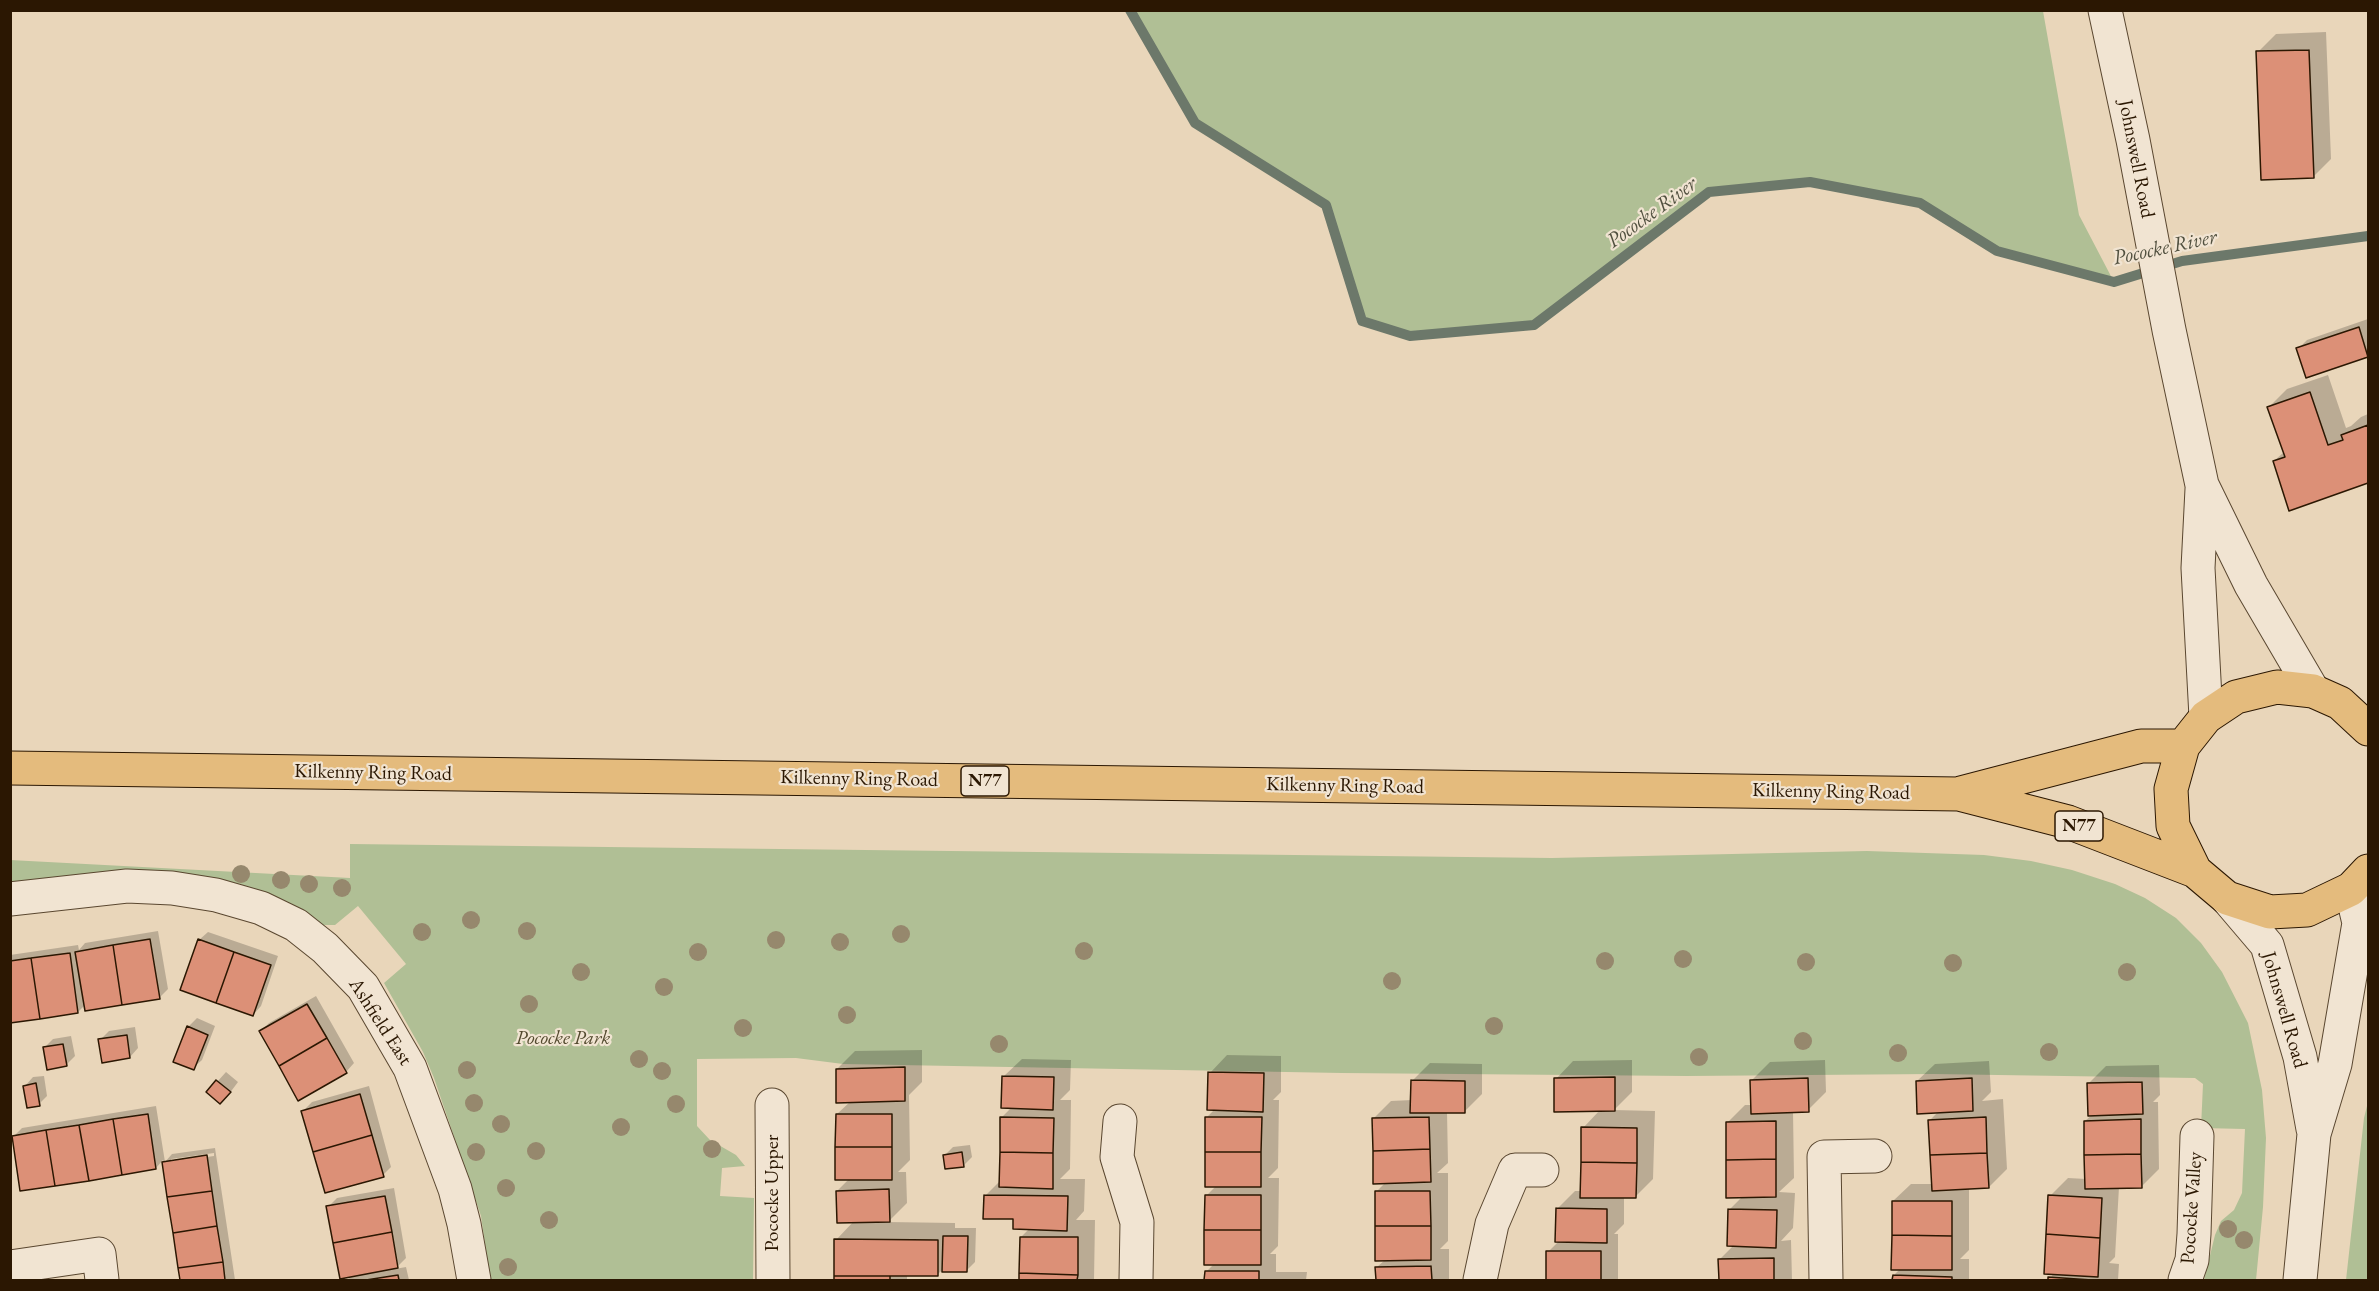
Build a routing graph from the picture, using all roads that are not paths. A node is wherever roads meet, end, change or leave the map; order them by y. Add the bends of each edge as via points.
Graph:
1 (2105, 10) edge
2 (2202, 484) junction
3 (2313, 691) junction
4 (2206, 717) junction
5 (2368, 729) edge
6 (2184, 746) junction
7 (10, 768) edge
8 (1959, 794) junction
9 (2195, 871) junction
10 (2360, 880) edge
11 (2227, 898) junction
12 (10, 899) edge
13 (772, 1105) dead end
14 (1120, 1121) dead end
15 (2314, 1134) junction
16 (2198, 1136) dead end
17 (1875, 1156) dead end
18 (1542, 1170) dead end
19 (10, 1267) edge
20 (102, 1281) edge
21 (474, 1281) edge
22 (773, 1281) edge
23 (1136, 1281) edge
24 (1480, 1281) edge
25 (1826, 1281) edge
26 (2185, 1281) edge
27 (2301, 1281) edge

1 - 2 street, Johnswell Road
2 - 3 street, Johnswell Road via 2251,585
2 - 4 street, Johnswell Road via 2199,568
3 - 4 main road, N77 via 2277,687 2236,697
3 - 5 main road, N77 via 2340,703
4 - 6 main road, N77
6 - 8 main road, Kilkenny Ring Road / N77 via 2141,746
6 - 9 main road, N77 via 2170,789 2173,826
7 - 8 main road, Kilkenny Ring Road / N77
8 - 9 main road, Kilkenny Ring Road / N77 via 2068,822
9 - 11 main road, N77
10 - 11 main road, N77 via 2307,910 2270,912
10 - 15 street, Johnswell Road via 2359,923 2335,1064
11 - 15 street, Johnswell Road via 2266,945 2300,1057
12 - 21 street, Ashfield East via 127,886 172,888 261,908 296,925 324,948 363,987 410,1068 455,1189
13 - 22 street, Pococke Upper
14 - 23 street via 1118,1157 1137,1222
15 - 27 street, Johnswell Road
16 - 26 street, Pococke Valley via 2192,1260
17 - 25 street via 1824,1157
18 - 24 street via 1515,1170 1492,1224
19 - 20 street via 99,1254

